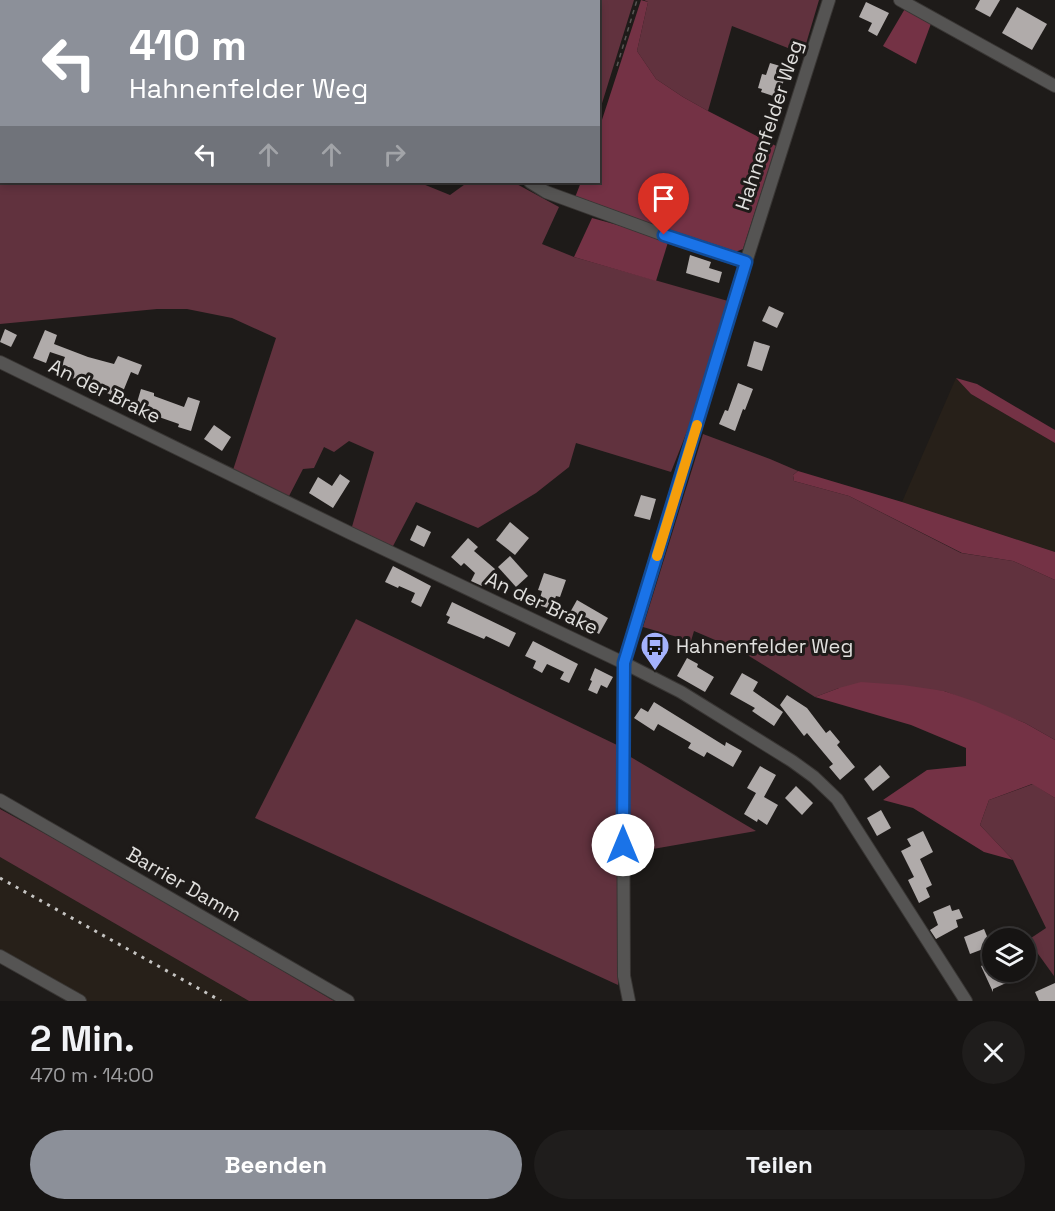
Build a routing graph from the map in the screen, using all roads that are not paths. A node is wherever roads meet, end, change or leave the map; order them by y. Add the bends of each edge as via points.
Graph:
1 (829, 0) edge
2 (900, 0) edge
3 (1055, 86) edge
4 (532, 183) edge
5 (746, 262) junction
6 (0, 362) edge
7 (624, 663) junction
8 (0, 800) edge
9 (0, 956) edge
10 (80, 1001) edge
11 (348, 1001) edge
12 (629, 1001) edge
13 (966, 1001) edge

1 - 5 street, Hahnenfelder Weg
2 - 3 street
4 - 5 street via 546,192
5 - 7 street, Hahnenfelder Weg
6 - 7 street, An der Brake
7 - 12 street, Hahnenfelder Weg via 624,976
7 - 13 street, An der Brake via 681,692 792,761 837,799
8 - 11 street, Barrier Damm
9 - 10 street

